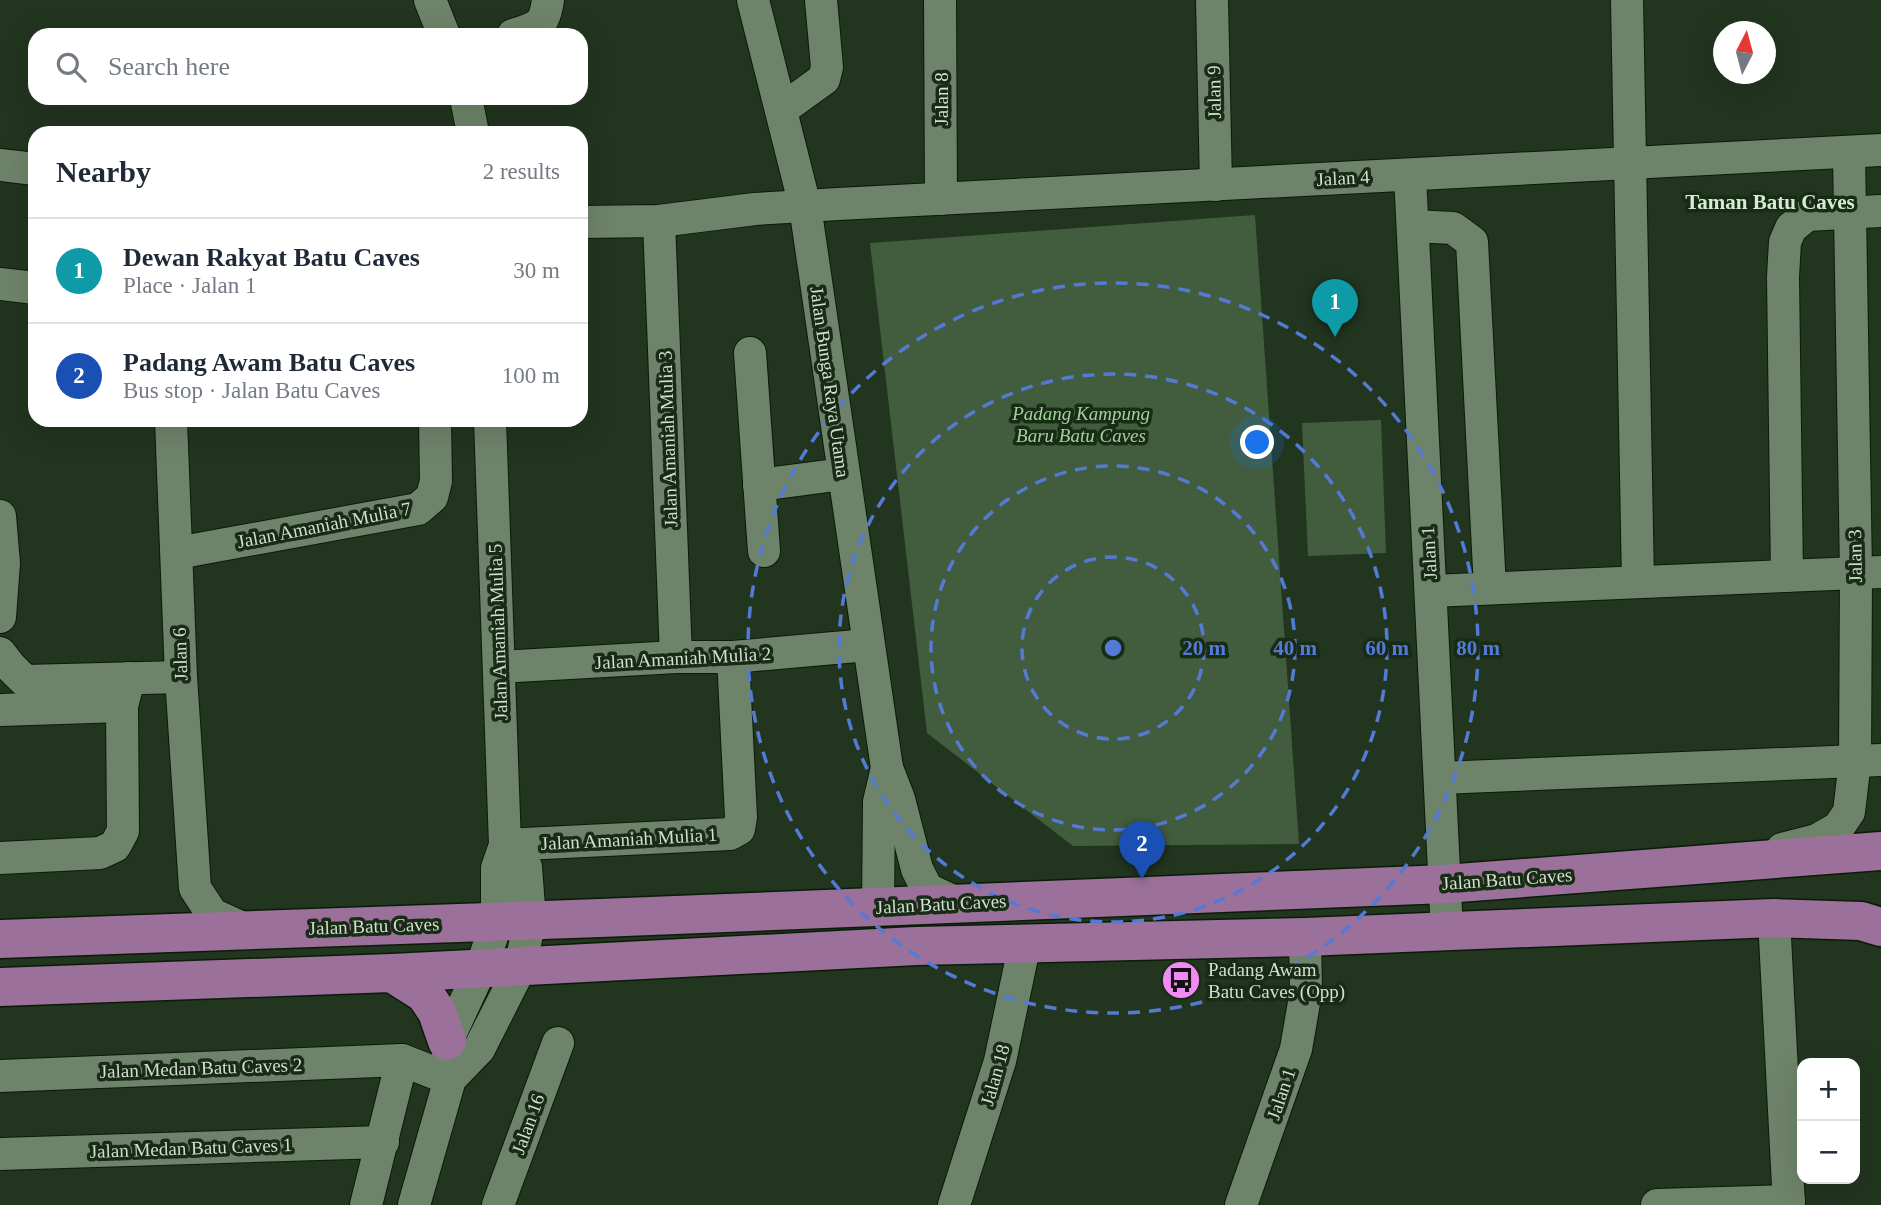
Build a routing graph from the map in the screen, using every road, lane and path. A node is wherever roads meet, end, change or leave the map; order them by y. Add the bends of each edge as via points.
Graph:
1 (430, 0) edge
2 (548, 0) edge
3 (753, 0) edge
4 (821, 0) edge
5 (940, 0) edge
6 (1212, 0) edge
7 (1627, 0) edge
8 (441, 28) edge
9 (536, 28) edge
10 (467, 105) edge
11 (781, 110) junction
12 (472, 126) edge
13 (1881, 150) edge
14 (1849, 152) junction
15 (1629, 163) junction
16 (0, 165) edge
17 (28, 168) edge
18 (1410, 175) junction
19 (1216, 185) junction
20 (941, 199) junction
21 (805, 206) junction
22 (1881, 211) edge
23 (1850, 212) junction
24 (659, 220) junction
25 (588, 222) edge
26 (1413, 226) junction
27 (0, 284) edge
28 (28, 287) edge
29 (750, 353) dead end
30 (172, 427) edge
31 (435, 427) edge
32 (490, 427) edge
33 (843, 474) junction
34 (759, 485) junction
35 (0, 516) edge
36 (764, 551) dead end
37 (177, 553) junction
38 (1869, 573) edge
39 (1787, 576) junction
40 (1638, 582) junction
41 (1490, 588) junction
42 (1431, 591) junction
43 (0, 617) edge
44 (868, 645) junction
45 (0, 653) edge
46 (676, 657) junction
47 (733, 657) junction
48 (499, 667) junction
49 (181, 677) junction
50 (126, 692) junction
51 (0, 710) edge
52 (1868, 761) edge
53 (887, 768) junction
54 (1440, 778) junction
55 (505, 845) junction
56 (1881, 851) edge
57 (0, 858) edge
58 (1715, 863) junction
59 (1445, 884) junction
60 (195, 888) junction
61 (957, 903) junction
62 (878, 907) junction
63 (1774, 918) junction
64 (514, 921) junction
65 (1874, 923) edge
66 (247, 930) junction
67 (1447, 932) junction
68 (142, 933) junction
69 (1305, 937) junction
70 (0, 939) edge
71 (1025, 943) junction
72 (916, 946) junction
73 (481, 968) junction
74 (520, 968) junction
75 (392, 973) junction
76 (0, 987) edge
77 (447, 1041) junction
78 (558, 1042) dead end
79 (402, 1060) junction
80 (0, 1076) edge
81 (450, 1079) junction
82 (383, 1142) junction
83 (0, 1154) edge
84 (1789, 1203) edge
85 (366, 1205) edge
86 (414, 1205) edge
87 (498, 1205) edge
88 (954, 1205) edge
89 (1241, 1205) edge
90 (1657, 1205) edge

1 - 8 street
2 - 9 street via 544,19
3 - 11 street, Jalan Bunga Raya Utama
4 - 11 street via 824,79
5 - 20 street, Jalan 8
6 - 19 street, Jalan 9
7 - 15 street
10 - 12 street
11 - 21 street, Jalan Bunga Raya Utama
13 - 14 street, Jalan 4
14 - 15 street, Jalan 4
14 - 23 street, Jalan 3
15 - 18 street, Jalan 4
15 - 40 street
16 - 17 street
18 - 19 street, Jalan 4
18 - 26 street, Jalan 1
19 - 20 street, Jalan 4
20 - 21 street, Jalan 4
21 - 24 street, Jalan 4
21 - 33 street, Jalan Bunga Raya Utama
22 - 23 street
23 - 38 street, Jalan 3
23 - 39 street via 1807,215 1791,228 1785,243
24 - 25 street, Jalan 4
24 - 46 street, Jalan Amaniah Mulia 3
26 - 41 street via 1453,228 1472,242
26 - 42 street, Jalan 1
27 - 28 street
29 - 34 street
30 - 37 street, Jalan 6
31 - 37 street, Jalan Amaniah Mulia 7 via 436,481 432,497 418,509
32 - 48 street, Jalan Amaniah Mulia 5
33 - 34 street
33 - 44 street, Jalan Bunga Raya Utama
34 - 36 street
35 - 43 street via 4,563
37 - 49 street, Jalan 6
38 - 39 street
38 - 52 street, Jalan 3
39 - 40 street
40 - 41 street
41 - 42 street
42 - 54 street, Jalan 1
44 - 47 street, Jalan Amaniah Mulia 2
44 - 53 street, Jalan Bunga Raya Utama
45 - 50 street via 24,681
46 - 47 street, Jalan Amaniah Mulia 2
46 - 48 street, Jalan Amaniah Mulia 2
47 - 55 street, Jalan Amaniah Mulia 1 via 739,829 730,834
48 - 55 street, Jalan Amaniah Mulia 5
49 - 50 street
49 - 60 street, Jalan 6
50 - 51 street
50 - 57 street via 123,831 115,846 100,853
52 - 54 street
52 - 58 street, Jalan 3 via 1849,812 1838,828 1817,840
53 - 61 street, Jalan Bunga Raya Utama via 916,869 927,889
53 - 62 street, Jalan Bunga Raya Utama via 879,802
54 - 59 street, Jalan 1
55 - 64 street via 526,867
56 - 58 main road, Jalan Batu Caves
58 - 59 main road, Jalan Batu Caves
59 - 61 main road, Jalan Batu Caves
59 - 67 street, Jalan 1
60 - 66 street via 212,914
60 - 68 street via 178,913
61 - 62 main road, Jalan Batu Caves
62 - 64 main road, Jalan Batu Caves
62 - 72 main road via 898,935
63 - 65 main road
63 - 67 main road
63 - 84 street
64 - 66 main road, Jalan Batu Caves
64 - 73 street
64 - 74 street
66 - 68 main road, Jalan Batu Caves
67 - 69 main road
68 - 70 main road, Jalan Batu Caves
69 - 71 main road
69 - 89 street, Jalan 1 via 1306,991 1296,1049
71 - 72 main road
71 - 88 street, Jalan 18 via 1000,1061
72 - 74 main road
73 - 74 main road
73 - 75 main road
73 - 77 street
74 - 81 street via 479,1049
75 - 76 main road
75 - 77 main road via 425,994
77 - 81 street
78 - 87 street, Jalan 16
79 - 80 street, Jalan Medan Batu Caves 2
79 - 81 street
79 - 82 street
81 - 86 street
82 - 83 street, Jalan Medan Batu Caves 1
82 - 85 street
84 - 90 street

